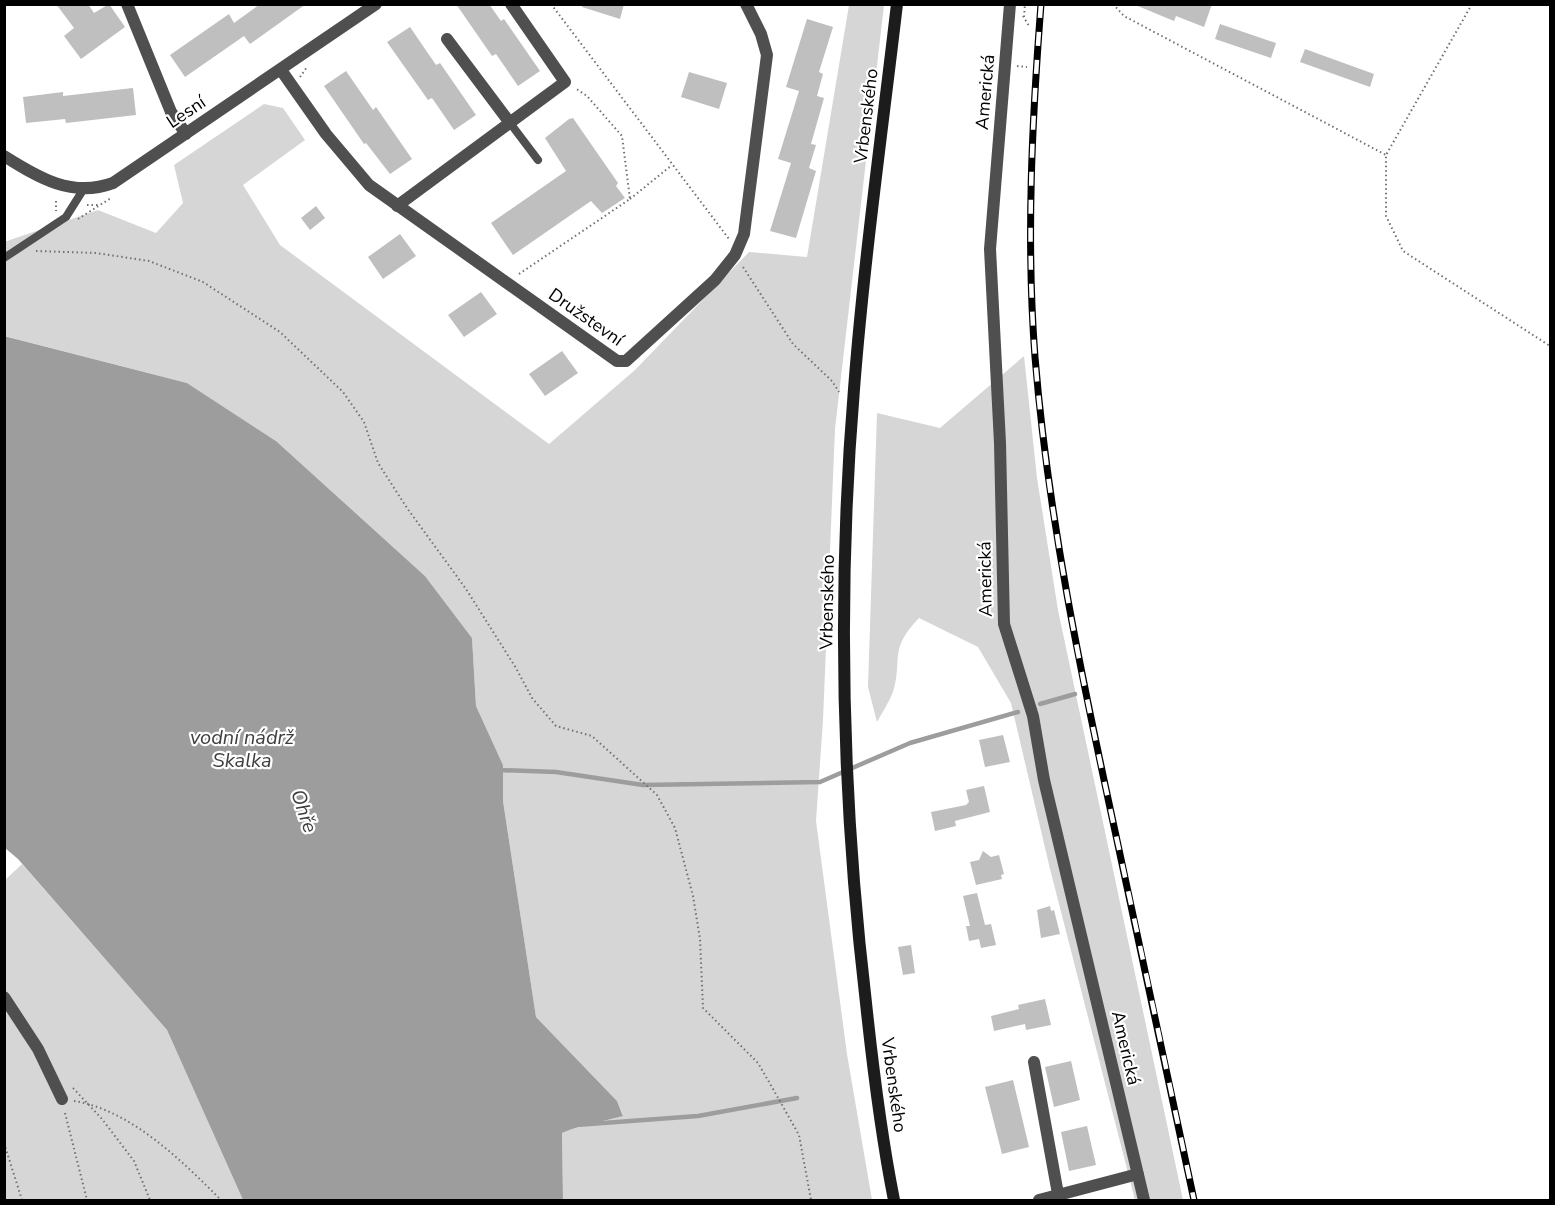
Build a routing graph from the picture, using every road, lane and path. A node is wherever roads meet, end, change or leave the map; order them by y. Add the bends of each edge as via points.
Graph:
1 (127, 4) edge
2 (376, 4) edge
3 (511, 4) edge
4 (551, 4) edge
5 (746, 4) edge
6 (897, 4) edge
7 (1010, 4) edge
8 (1025, 4) edge
9 (1113, 4) edge
10 (1472, 4) edge
11 (1024, 16) dead end
12 (447, 39) dead end
13 (281, 70) junction
14 (565, 82) junction
15 (510, 123) junction
16 (186, 134) junction
17 (1386, 155) junction
18 (4, 156) edge
19 (538, 160) dead end
20 (672, 165) junction
21 (83, 190) junction
22 (630, 199) junction
23 (397, 206) junction
24 (35, 251) dead end
25 (735, 255) junction
26 (4, 258) edge
27 (506, 283) junction
28 (1551, 346) edge
29 (853, 402) junction
30 (4, 997) edge
31 (1034, 1062) dead end
32 (68, 1083) dead end
33 (62, 1099) junction
34 (87, 1103) junction
35 (4, 1143) edge
36 (1138, 1174) junction
37 (1058, 1194) junction
38 (22, 1200) edge
39 (87, 1200) edge
40 (150, 1200) edge
41 (221, 1200) edge
42 (811, 1200) edge
43 (894, 1200) edge
44 (1039, 1200) edge
45 (1144, 1200) edge

1 - 16 street via 171,112
2 - 13 street, Lesní
3 - 14 street
4 - 20 path
5 - 25 street, Družstevní via 767,55 744,234
6 - 29 main road, Vrbenského
7 - 36 street, Americká via 990,249 1004,624 1033,716 1044,780
8 - 11 path
9 - 17 path via 1124,16
10 - 17 path
12 - 15 street
13 - 16 street, Lesní
13 - 23 street, Družstevní via 354,170
14 - 15 street
14 - 22 path via 587,96 622,135
15 - 19 lane
15 - 23 street
16 - 21 street, Lesní via 113,183
17 - 28 path via 1386,216 1403,251
18 - 21 street, Lesní via 58,186
20 - 22 path
20 - 25 path via 735,247
21 - 26 lane via 66,217
22 - 27 path
23 - 27 street, Družstevní
24 - 42 path via 96,253 149,261 203,282 280,332 349,400 364,422 378,463 466,589 532,698 556,726 592,736 638,777 655,794 675,828 693,896 703,1008 758,1063 785,1110 799,1135
25 - 27 street, Družstevní via 692,302 626,361 617,362
25 - 29 path via 793,344 832,381 842,396
29 - 43 main road, Vrbenského via 845,552 844,683 850,860 877,1097
30 - 33 street via 38,1049
31 - 37 street
32 - 34 path
33 - 34 path
33 - 39 path
34 - 40 path via 134,1161
34 - 41 path via 136,1128 178,1158
35 - 38 path
36 - 37 street
36 - 45 street, Americká
37 - 44 street

